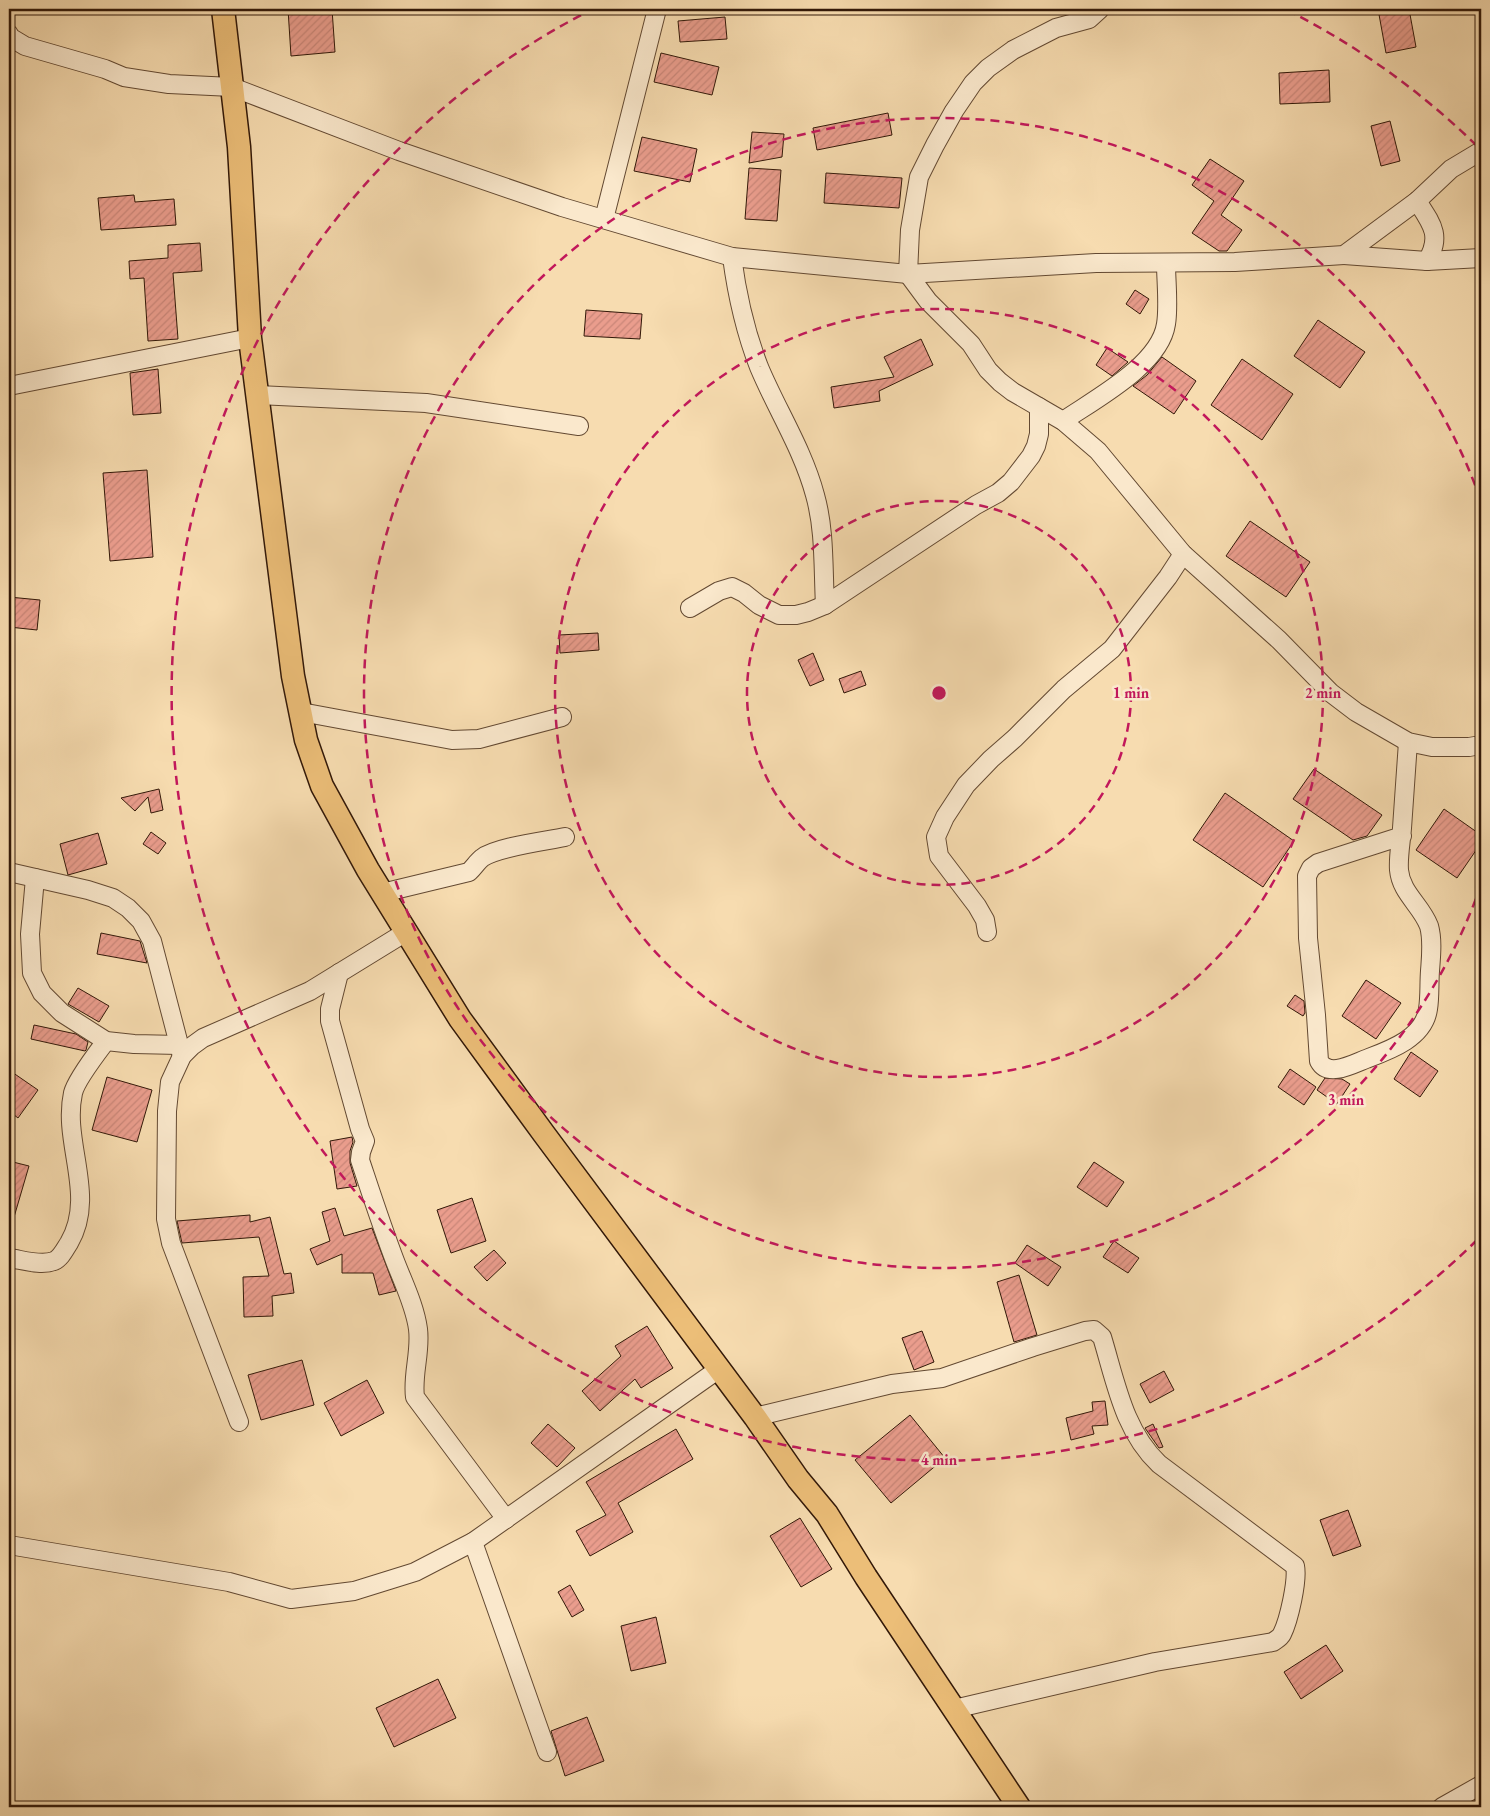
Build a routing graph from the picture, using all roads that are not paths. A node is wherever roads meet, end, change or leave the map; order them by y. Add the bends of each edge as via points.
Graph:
1 (223, 9) edge
2 (657, 9) edge
3 (1100, 9) edge
4 (9, 34) edge
5 (232, 87) junction
6 (1481, 151) edge
7 (1417, 201) junction
8 (604, 219) junction
9 (1344, 255) junction
10 (732, 257) junction
11 (1481, 258) edge
12 (1427, 262) junction
13 (1166, 263) junction
14 (908, 274) junction
15 (250, 338) junction
16 (9, 386) edge
17 (258, 395) junction
18 (1039, 407) junction
19 (1063, 421) junction
20 (579, 426) dead end
21 (1183, 554) junction
22 (825, 605) junction
23 (690, 608) dead end
24 (301, 712) junction
25 (562, 716) dead end
26 (1408, 742) junction
27 (1481, 744) edge
28 (1402, 836) junction
29 (565, 837) dead end
30 (9, 872) edge
31 (35, 878) junction
32 (382, 894) junction
33 (406, 932) junction
34 (987, 932) dead end
35 (339, 973) junction
36 (106, 1041) junction
37 (181, 1051) junction
38 (9, 1258) edge
39 (719, 1369) junction
40 (755, 1417) junction
41 (239, 1422) dead end
42 (506, 1519) junction
43 (473, 1542) junction
44 (9, 1545) edge
45 (954, 1709) junction
46 (547, 1752) dead end
47 (1481, 1785) edge
48 (1019, 1807) edge
49 (1442, 1807) edge

1 - 5 main road
2 - 8 street
3 - 14 street via 1089,20 1056,28 1014,50 973,83 935,144 919,178 910,230
4 - 5 street via 25,46 105,69 124,78
5 - 8 street via 399,151
5 - 15 main road via 239,146
6 - 7 street via 1451,169
7 - 9 street
7 - 12 street via 1430,221 1435,237 1435,249
8 - 10 street
9 - 12 street
9 - 13 street
10 - 14 street
10 - 22 street via 748,340 804,460 816,496
11 - 12 street
13 - 14 street
13 - 19 street via 1167,323 1160,341 1132,374
14 - 18 street via 928,301 970,344 988,370 1013,392
15 - 16 street
15 - 17 main road
17 - 20 street via 426,403
17 - 24 main road via 293,676
18 - 19 street
18 - 22 street via 1036,446 1010,482 998,493
19 - 21 street via 1098,451
21 - 26 street via 1279,640 1331,693 1356,712
21 - 34 street via 1112,649 991,759 966,785 945,817 936,837 939,856 977,906
22 - 23 street via 796,615 779,615 732,587
24 - 25 street via 452,740 479,739
24 - 32 main road via 306,740 322,786
26 - 27 street via 1432,747
26 - 28 street
28 - 28 street via 1318,863 1306,876 1319,1061 1328,1069 1345,1067 1389,1050 1421,1027 1428,1010 1429,927 1402,886 1399,869
29 - 32 street via 500,850 482,858 469,872
30 - 31 street
31 - 36 street via 30,934 32,973 42,993 62,1013
31 - 37 street via 112,898 141,921 152,941
32 - 33 main road
33 - 35 street
33 - 39 main road via 460,1019
35 - 37 street via 310,991 202,1038
35 - 42 street via 330,1021 365,1141 360,1160 414,1311 418,1329 415,1397
36 - 37 street
36 - 38 street via 73,1090 71,1109 80,1188 80,1215 74,1235 55,1260 42,1263
37 - 41 street via 170,1082 168,1101 166,1219 171,1243
39 - 40 main road
39 - 42 street
40 - 45 main road via 827,1514
40 - 45 street via 892,1384 942,1378 1094,1330 1102,1338 1123,1408 1146,1452 1294,1566 1296,1575 1283,1632 1273,1642 1155,1662
42 - 43 street
43 - 44 street via 414,1572 354,1591 291,1599 229,1582
43 - 46 street
45 - 48 main road
47 - 49 street

